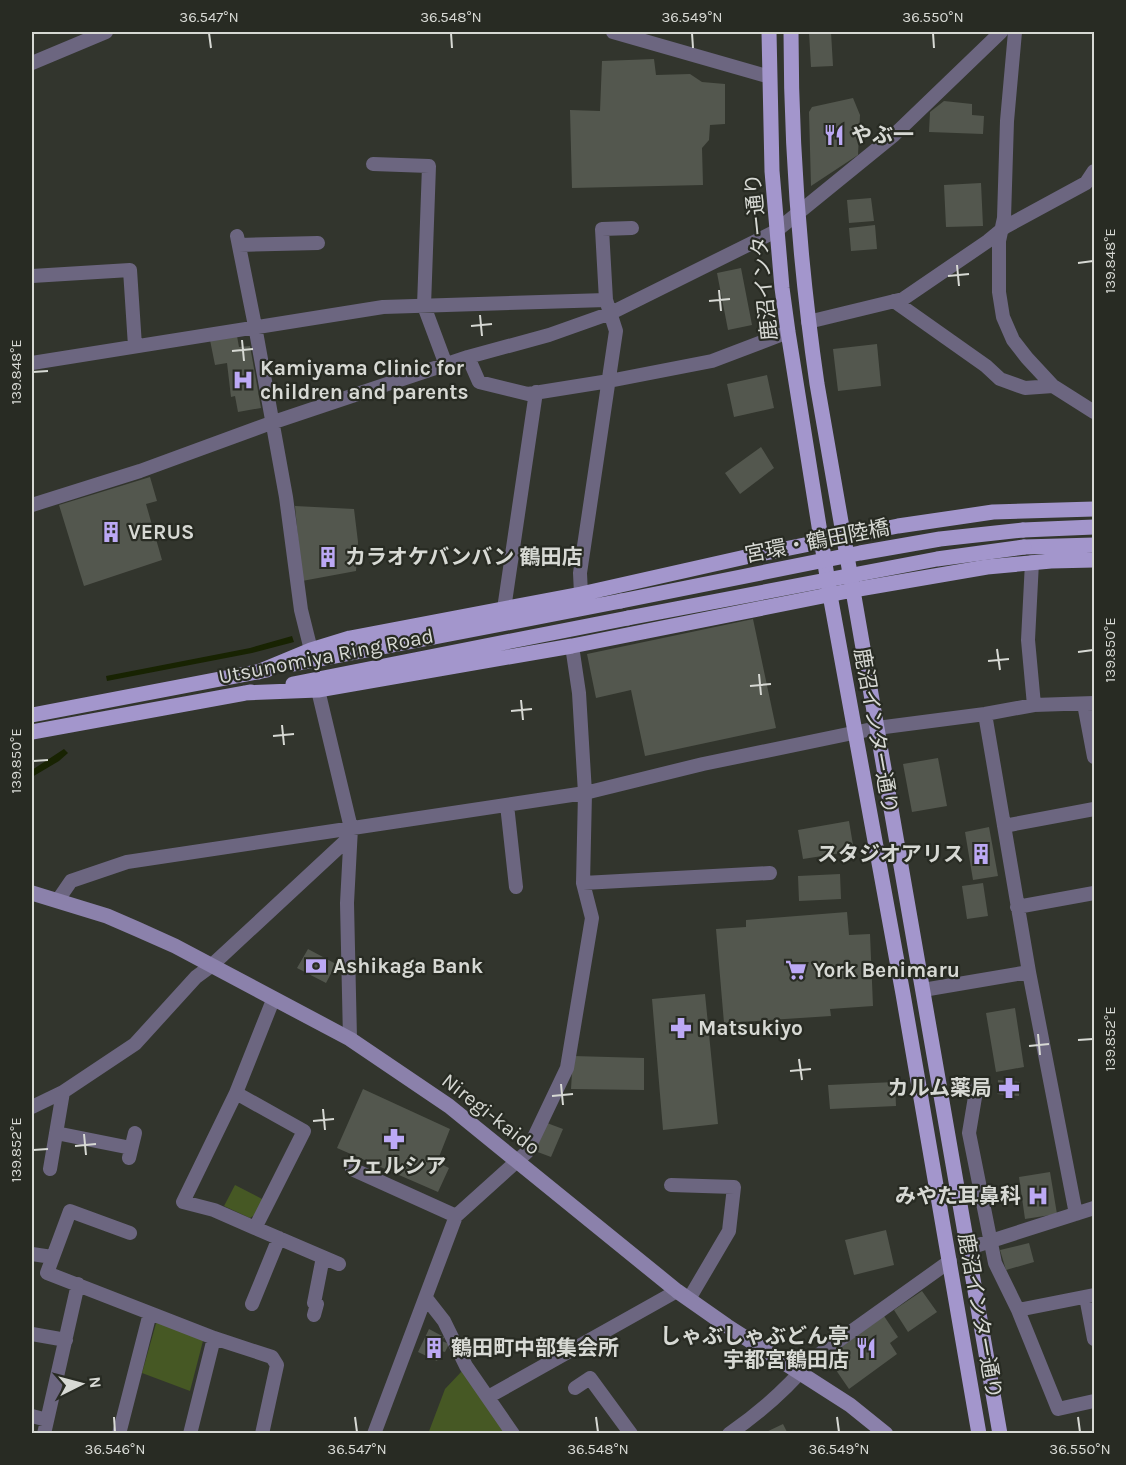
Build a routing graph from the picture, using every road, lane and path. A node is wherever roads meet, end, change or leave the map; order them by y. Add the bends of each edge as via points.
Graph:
1 (106, 32) edge
2 (613, 32) edge
3 (769, 32) edge
4 (791, 32) edge
5 (1001, 32) edge
6 (1015, 32) edge
7 (32, 63) edge
8 (770, 77) junction
9 (373, 164) dead end
10 (1092, 183) edge
11 (797, 215) junction
12 (632, 228) dead end
13 (1001, 230) junction
14 (777, 231) junction
15 (318, 243) dead end
16 (32, 276) edge
17 (894, 301) junction
18 (424, 306) junction
19 (608, 307) junction
20 (808, 322) junction
21 (255, 326) junction
22 (788, 332) junction
23 (135, 346) junction
24 (468, 357) junction
25 (32, 363) edge
26 (446, 365) junction
27 (609, 381) junction
28 (1053, 386) junction
29 (536, 392) junction
30 (1095, 412) edge
31 (271, 423) junction
32 (32, 505) edge
33 (1095, 509) edge
34 (1095, 528) edge
35 (843, 537) junction
36 (820, 542) junction
37 (1095, 545) edge
38 (1095, 560) edge
39 (1032, 562) junction
40 (853, 590) junction
41 (581, 594) junction
42 (830, 595) junction
43 (621, 601) joint
44 (504, 609) junction
45 (628, 618) joint
46 (572, 646) junction
47 (311, 650) junction
48 (258, 672) junction
49 (318, 690) junction
50 (244, 693) junction
51 (1089, 703) edge
52 (1034, 705) junction
53 (985, 714) junction
54 (32, 715) edge
55 (877, 728) junction
56 (32, 732) edge
57 (855, 733) junction
58 (1095, 757) edge
59 (585, 793) junction
60 (507, 805) junction
61 (1095, 809) edge
62 (1004, 826) junction
63 (351, 832) junction
64 (770, 873) dead end
65 (583, 882) junction
66 (516, 887) dead end
67 (1095, 893) edge
68 (32, 894) edge
69 (58, 900) junction
70 (1017, 907) junction
71 (211, 966) junction
72 (1029, 972) junction
73 (923, 990) junction
74 (273, 1000) junction
75 (350, 1039) junction
76 (977, 1085) dead end
77 (63, 1092) junction
78 (236, 1094) junction
79 (32, 1107) edge
80 (56, 1133) junction
81 (135, 1133) dead end
82 (518, 1161) junction
83 (352, 1168) dead end
84 (50, 1169) dead end
85 (671, 1185) dead end
86 (1095, 1208) edge
87 (1076, 1214) junction
88 (456, 1216) junction
89 (255, 1228) junction
90 (130, 1233) dead end
91 (279, 1238) junction
92 (992, 1242) junction
93 (969, 1248) junction
94 (32, 1254) edge
95 (52, 1257) junction
96 (323, 1257) junction
97 (950, 1261) junction
98 (339, 1264) dead end
99 (78, 1284) junction
100 (683, 1295) junction
101 (1090, 1296) edge
102 (426, 1298) junction
103 (252, 1304) dead end
104 (1018, 1310) junction
105 (150, 1312) junction
106 (314, 1316) dead end
107 (32, 1334) edge
108 (214, 1338) junction
109 (1095, 1339) edge
110 (66, 1340) junction
111 (800, 1374) junction
112 (575, 1388) dead end
113 (488, 1397) junction
114 (1095, 1401) edge
115 (32, 1416) edge
116 (46, 1427) edge
117 (119, 1434) edge
118 (190, 1434) edge
119 (262, 1434) edge
120 (374, 1434) edge
121 (513, 1434) edge
122 (631, 1434) edge
123 (729, 1434) edge
124 (886, 1434) edge
125 (979, 1434) edge
126 (1000, 1434) edge

1 - 7 street
2 - 8 street
3 - 8 main road, 鹿沼インター通り
4 - 11 main road, 鹿沼インター通り
5 - 11 street via 894,135
6 - 13 street
8 - 14 main road, 鹿沼インター通り
9 - 18 street via 429,166
10 - 13 street
11 - 14 street
11 - 20 main road, 鹿沼インター通り
12 - 19 street via 602,228
13 - 17 street via 903,299
13 - 28 street via 999,292 1003,317 1013,340
14 - 19 street
14 - 22 main road, 鹿沼インター通り
15 - 21 street via 238,241
16 - 23 street via 129,270
17 - 20 street
17 - 28 street via 1000,379 1025,388
18 - 19 street
18 - 21 street via 383,307
18 - 26 street
19 - 24 street via 549,335
19 - 27 street via 616,331
20 - 35 main road, 鹿沼インター通り
21 - 23 street
21 - 31 street
22 - 27 street via 712,361
22 - 36 main road, 鹿沼インター通り
23 - 25 street
24 - 26 street
24 - 29 street via 479,382 528,394
26 - 31 street
27 - 29 street
27 - 41 street via 580,573
28 - 30 street
29 - 44 street
31 - 32 street
31 - 47 street
33 - 35 main road via 993,512
34 - 43 main road, 宮環・鶴田陸橋, bridge via 1023,530 940,539
35 - 36 main road
35 - 40 main road, 鹿沼インター通り
36 - 41 main road
36 - 42 main road, 鹿沼インター通り
37 - 45 main road, 宮環・鶴田陸橋, bridge via 1024,547 937,559
38 - 39 main road
39 - 40 main road
39 - 52 street via 1028,640
40 - 42 main road
40 - 55 main road, 鹿沼インター通り
41 - 44 main road
42 - 46 main road
42 - 57 main road, 鹿沼インター通り
43 - 48 main road, Utsunomiya Ring Road
44 - 47 main road via 366,635
45 - 50 main road, Utsunomiya Ring Road
46 - 49 main road
46 - 59 street
47 - 48 main road
48 - 54 main road, Utsunomiya Ring Road
49 - 50 main road
49 - 63 street
50 - 56 main road, Utsunomiya Ring Road
51 - 52 street
51 - 58 street
52 - 53 street
53 - 55 street
53 - 62 street
55 - 57 street
55 - 73 main road, 鹿沼インター通り
57 - 59 street
57 - 97 main road, 鹿沼インター通り
59 - 60 street
59 - 65 street
60 - 63 street
60 - 66 street
61 - 62 street
62 - 70 street
63 - 69 street via 127,862 71,881
63 - 71 street
63 - 75 street via 347,903
64 - 65 street
65 - 82 street via 592,918 567,1068 527,1152
67 - 70 street
68 - 69 street, Niregi-kaido
69 - 71 street, Niregi-kaido via 117,920
70 - 72 street
71 - 74 street, Niregi-kaido
71 - 77 street via 196,977 135,1044
72 - 73 street
72 - 87 street
73 - 93 main road, 鹿沼インター通り
74 - 75 street, Niregi-kaido
74 - 78 street
75 - 82 street, Niregi-kaido via 424,1087
76 - 92 street via 969,1133
77 - 79 street
77 - 80 street
78 - 89 street via 304,1131
78 - 89 street via 183,1202 214,1210
80 - 81 street via 130,1153
80 - 84 street
82 - 88 street
82 - 100 street, Niregi-kaido
83 - 88 street
85 - 100 street via 734,1187 729,1231
86 - 87 street
87 - 92 street
88 - 102 street
89 - 91 street
90 - 95 street via 70,1211
91 - 96 street
91 - 103 street
92 - 93 street
92 - 104 street via 995,1263
93 - 126 main road, 鹿沼インター通り
94 - 95 street
95 - 99 street via 47,1273
96 - 98 street
96 - 106 street
97 - 111 street via 810,1361
97 - 125 main road, 鹿沼インター通り
99 - 105 street
99 - 110 street
100 - 111 street, Niregi-kaido
100 - 113 street
101 - 104 street
101 - 109 street
102 - 113 street via 444,1321 466,1366
102 - 120 street
104 - 114 street via 1058,1409
105 - 108 street
105 - 117 street
107 - 110 street
108 - 118 street
108 - 119 street via 272,1357 277,1365
110 - 116 street
111 - 123 street
111 - 124 street, Niregi-kaido
112 - 122 street via 590,1378
113 - 121 street
115 - 116 street

